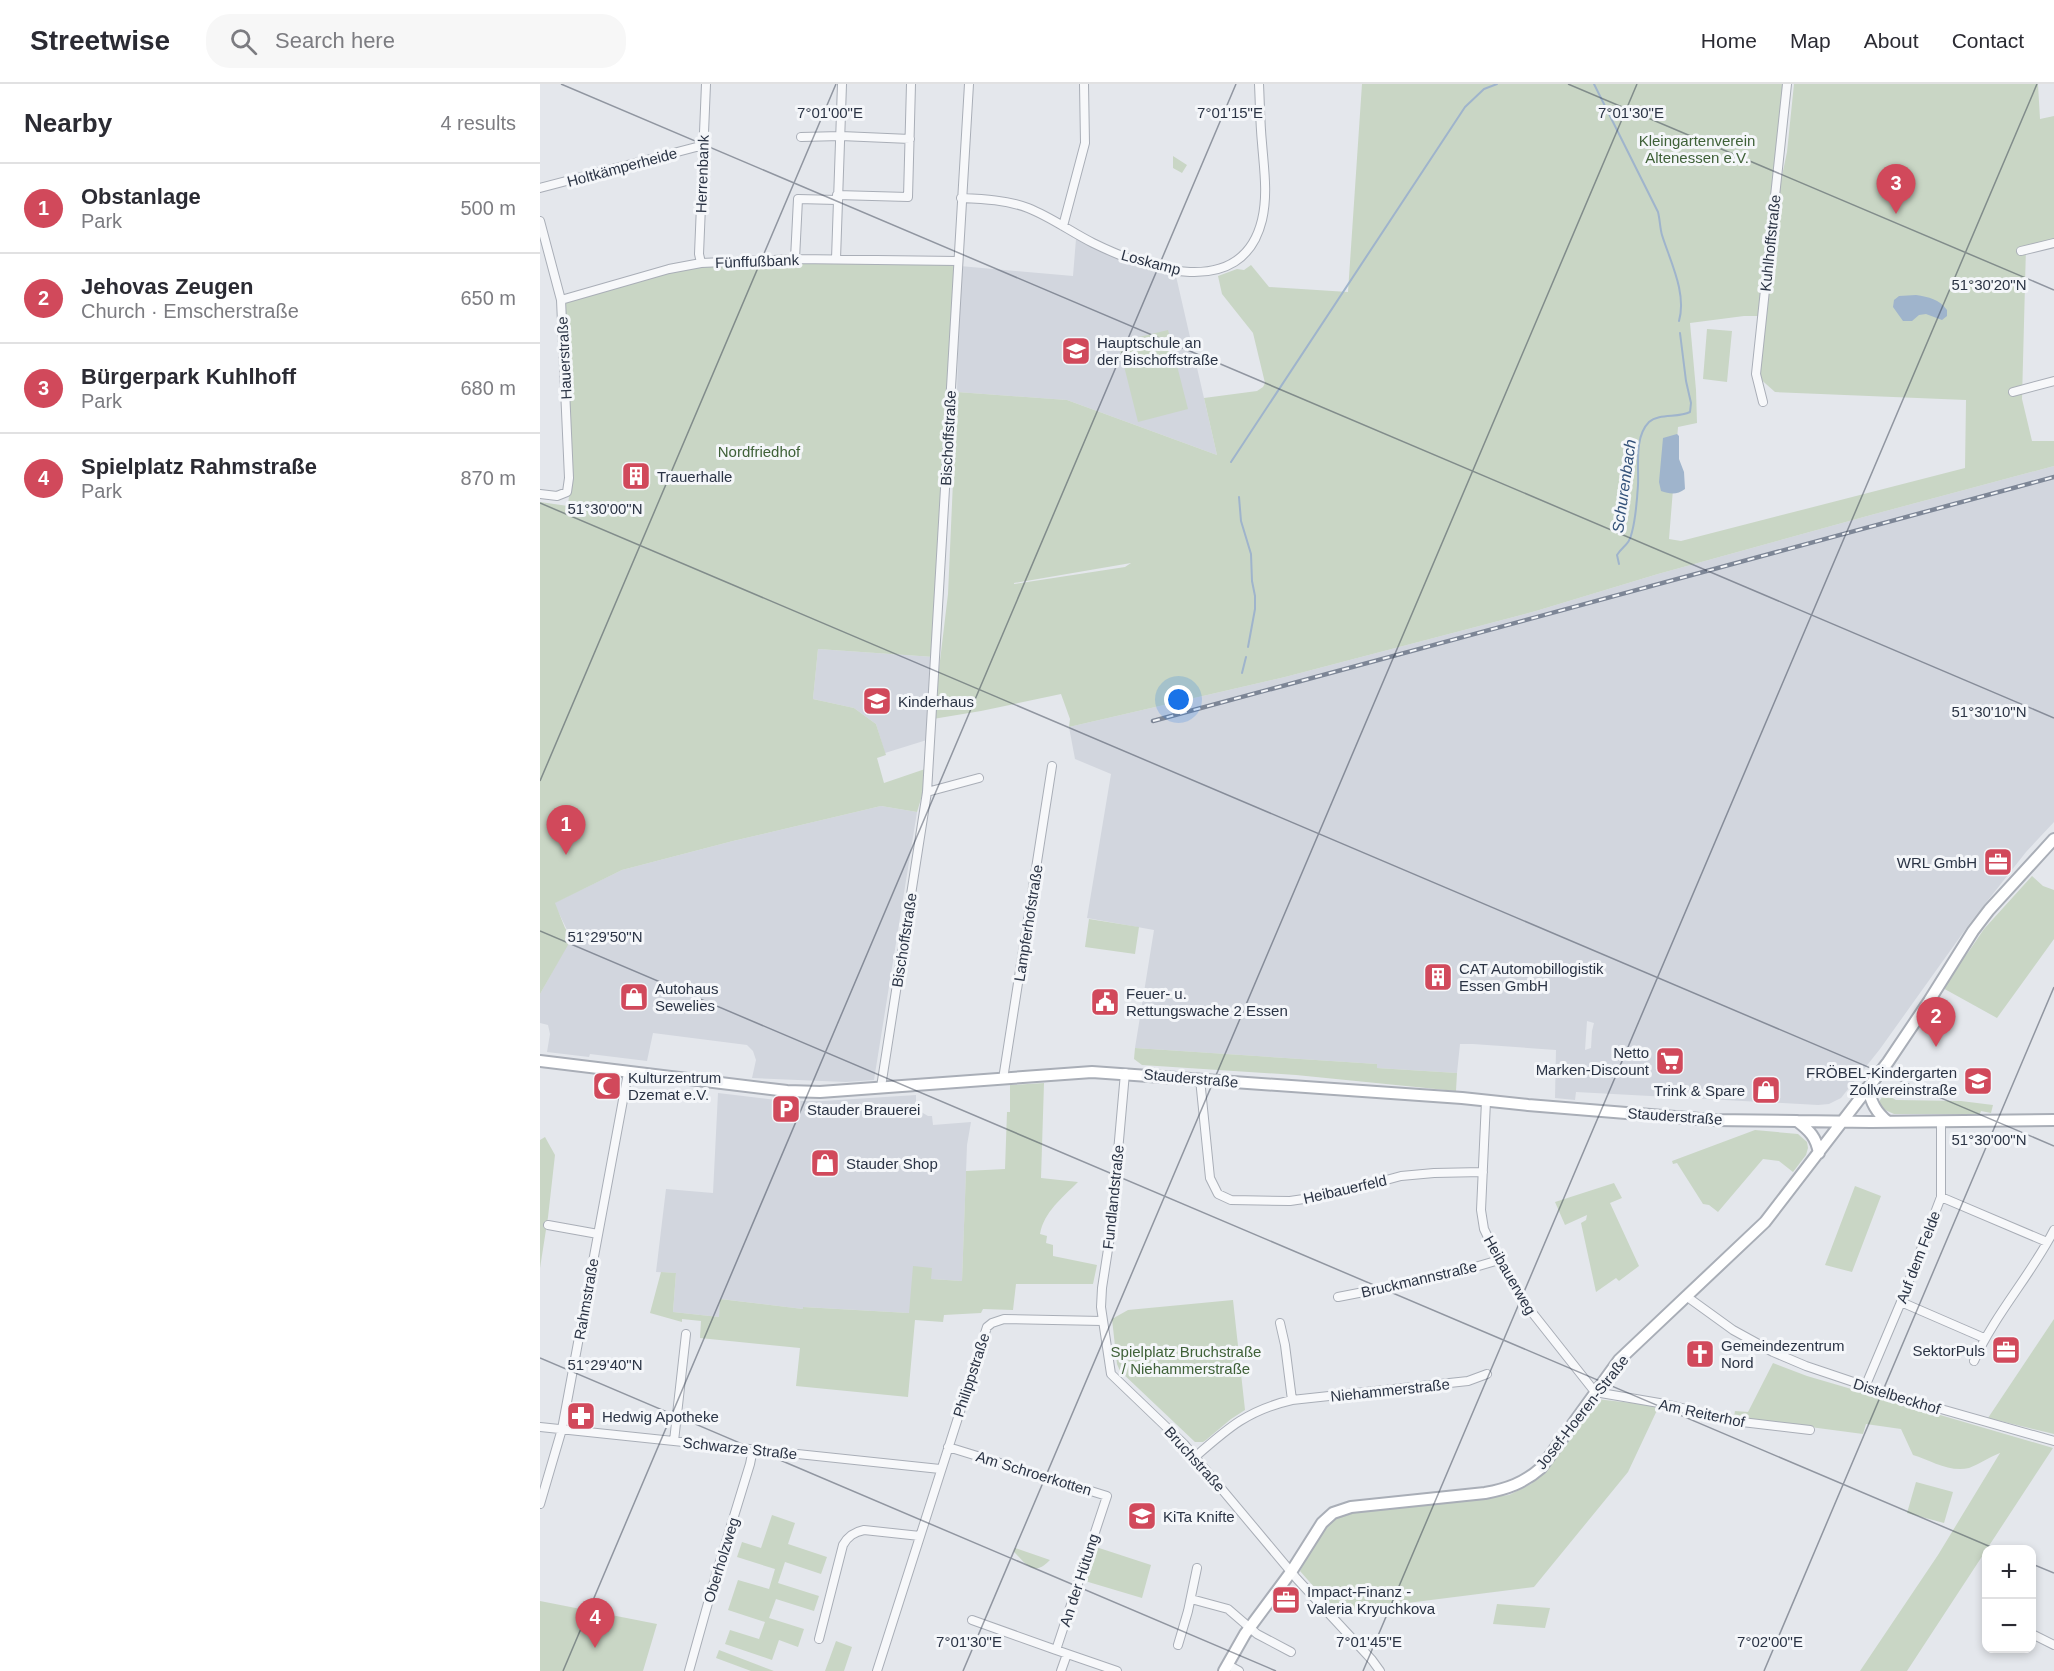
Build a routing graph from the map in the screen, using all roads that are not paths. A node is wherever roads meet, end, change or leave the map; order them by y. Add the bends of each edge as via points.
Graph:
1 (706, 84) edge
2 (842, 84) edge
3 (911, 84) edge
4 (969, 84) edge
5 (1084, 84) edge
6 (1259, 84) edge
7 (1787, 84) edge
8 (841, 136) junction
9 (801, 137) dead end
10 (910, 139) junction
11 (704, 145) junction
12 (540, 188) edge
13 (837, 197) junction
14 (961, 198) junction
15 (540, 221) edge
16 (1063, 226) junction
17 (2054, 243) edge
18 (2021, 251) dead end
19 (795, 259) junction
20 (836, 259) junction
21 (958, 261) junction
22 (700, 263) junction
23 (561, 300) junction
24 (2054, 381) edge
25 (2013, 392) dead end
26 (1763, 402) dead end
27 (540, 494) edge
28 (1052, 766) dead end
29 (979, 778) dead end
30 (927, 792) junction
31 (2054, 839) edge
32 (540, 1061) edge
33 (628, 1072) junction
34 (1125, 1073) junction
35 (1004, 1079) junction
36 (1200, 1079) junction
37 (1868, 1087) junction
38 (881, 1088) junction
39 (1486, 1101) junction
40 (2054, 1120) edge
41 (1797, 1121) junction
42 (1843, 1122) junction
43 (1888, 1122) junction
44 (1941, 1122) junction
45 (1819, 1153) junction
46 (1483, 1172) junction
47 (1941, 1197) junction
48 (548, 1225) dead end
49 (2054, 1230) edge
50 (598, 1234) junction
51 (2047, 1242) junction
52 (1499, 1260) junction
53 (1686, 1296) junction
54 (1338, 1297) dead end
55 (1901, 1302) junction
56 (1102, 1321) junction
57 (1280, 1323) dead end
58 (686, 1334) dead end
59 (1984, 1338) junction
60 (1974, 1361) dead end
61 (1487, 1374) dead end
62 (1865, 1387) junction
63 (1595, 1392) junction
64 (1292, 1400) junction
65 (540, 1427) edge
66 (562, 1429) junction
67 (1810, 1430) dead end
68 (674, 1441) junction
69 (2054, 1441) edge
70 (948, 1447) junction
71 (753, 1449) junction
72 (1195, 1457) junction
73 (940, 1469) junction
74 (540, 1504) edge
75 (1102, 1509) joint
76 (920, 1536) junction
77 (1197, 1568) dead end
78 (1291, 1572) junction
79 (1191, 1599) junction
80 (972, 1620) dead end
81 (1250, 1627) junction
82 (2036, 1636) edge
83 (819, 1640) dead end
84 (2054, 1645) edge
85 (1178, 1646) dead end
86 (1056, 1650) junction
87 (1292, 1652) dead end
88 (1067, 1654) junction
89 (1226, 1668) edge
90 (689, 1671) edge
91 (877, 1671) edge
92 (1061, 1671) edge
93 (1117, 1671) edge
94 (1239, 1671) edge
95 (1380, 1671) edge

1 - 11 street, Herrenbank
2 - 8 street
3 - 10 street
4 - 14 street, Bischoffstraße
5 - 16 street via 1085,144
6 - 16 street, Loskamp via 1265,208 1257,238 1240,259 1212,271 1180,272 1131,259
7 - 26 street, Kuhlhoffstraße via 1755,374
8 - 9 street
8 - 10 street
8 - 13 street
10 - 13 street via 908,197
11 - 12 street, Holtkämperheide
11 - 22 street, Herrenbank
13 - 19 street via 798,199
13 - 20 street
14 - 16 street, Loskamp via 1029,208
14 - 21 street, Bischoffstraße
15 - 23 street, Hauerstraße
17 - 18 street
19 - 20 street, Fünffußbank
19 - 22 street, Fünffußbank
20 - 21 street, Fünffußbank
21 - 30 street, Bischoffstraße
22 - 23 street, Fünffußbank
23 - 27 street, Hauerstraße via 567,492 557,496
24 - 25 street
28 - 35 street, Lampferhofstraße
29 - 30 street
30 - 38 street, Bischoffstraße
31 - 37 main road, Josef-Hoeren-Straße via 1973,931 1918,1019
32 - 33 main road, Stauderstraße
33 - 38 main road, Stauderstraße via 787,1091
33 - 50 street, Rahmstraße
34 - 35 main road, Stauderstraße
34 - 36 main road, Stauderstraße
34 - 56 street, Fundlandstraße via 1102,1288
35 - 38 main road, Stauderstraße
36 - 39 main road, Stauderstraße
36 - 46 street, Heibauerfeld via 1210,1178 1218,1194 1230,1200 1290,1201 1401,1176
37 - 42 main road, Josef-Hoeren-Straße
37 - 43 main road via 1870,1101
39 - 41 main road, Stauderstraße via 1712,1120
39 - 46 street, Heibauerweg
40 - 44 main road, Stauderstraße
41 - 42 main road, Stauderstraße
41 - 45 main road via 1811,1132
42 - 43 main road, Stauderstraße
42 - 45 main road, Josef-Hoeren-Straße
43 - 44 main road, Stauderstraße
44 - 47 street, Auf dem Felde
45 - 53 main road, Josef-Hoeren-Straße via 1765,1222
46 - 52 street, Heibauerweg via 1482,1220
47 - 51 street
47 - 55 street, Auf dem Felde
48 - 50 street
49 - 51 street
50 - 66 street, Rahmstraße
51 - 59 street
52 - 54 street, Bruckmannstraße via 1441,1277
52 - 63 street, Heibauerweg via 1532,1312
53 - 62 street, Distelbeckhof via 1733,1330 1773,1352
53 - 63 main road, Josef-Hoeren-Straße via 1619,1360
55 - 59 street
55 - 62 street, Auf dem Felde
56 - 70 street, Philippstraße via 1004,1319 992,1323 984,1333
56 - 72 street, Bruchstraße via 1111,1374
57 - 64 street
58 - 68 street
59 - 60 street
61 - 64 street, Niehammerstraße via 1468,1381
62 - 69 street, Distelbeckhof
63 - 67 street, Am Reiterhof via 1742,1422
63 - 78 main road, Josef-Hoeren-Straße via 1541,1468 1527,1480 1485,1493 1339,1510 1322,1523
64 - 72 street, Niehammerstraße via 1246,1416
65 - 66 street, Schwarze Straße
66 - 68 street, Schwarze Straße
66 - 74 street, Rahmstraße
68 - 71 street, Schwarze Straße
70 - 73 street, Philippstraße
70 - 75 street, Am Schroerkotten via 1107,1496
71 - 73 street, Schwarze Straße
71 - 90 street, Oberholzweg
72 - 78 street, Bruchstraße
73 - 76 street, Philippstraße
75 - 86 street, An der Hütung
76 - 83 street via 864,1530 846,1539
76 - 91 street, Philippstraße
77 - 79 street
78 - 81 main road, Josef-Hoeren-Straße
78 - 95 street, Bruchstraße
79 - 81 street via 1228,1609
79 - 85 street
80 - 86 street
81 - 87 street
81 - 89 main road, Josef-Hoeren-Straße
82 - 84 street
86 - 88 street
88 - 92 street
88 - 93 street
89 - 94 street, Josef-Hoeren-Straße

